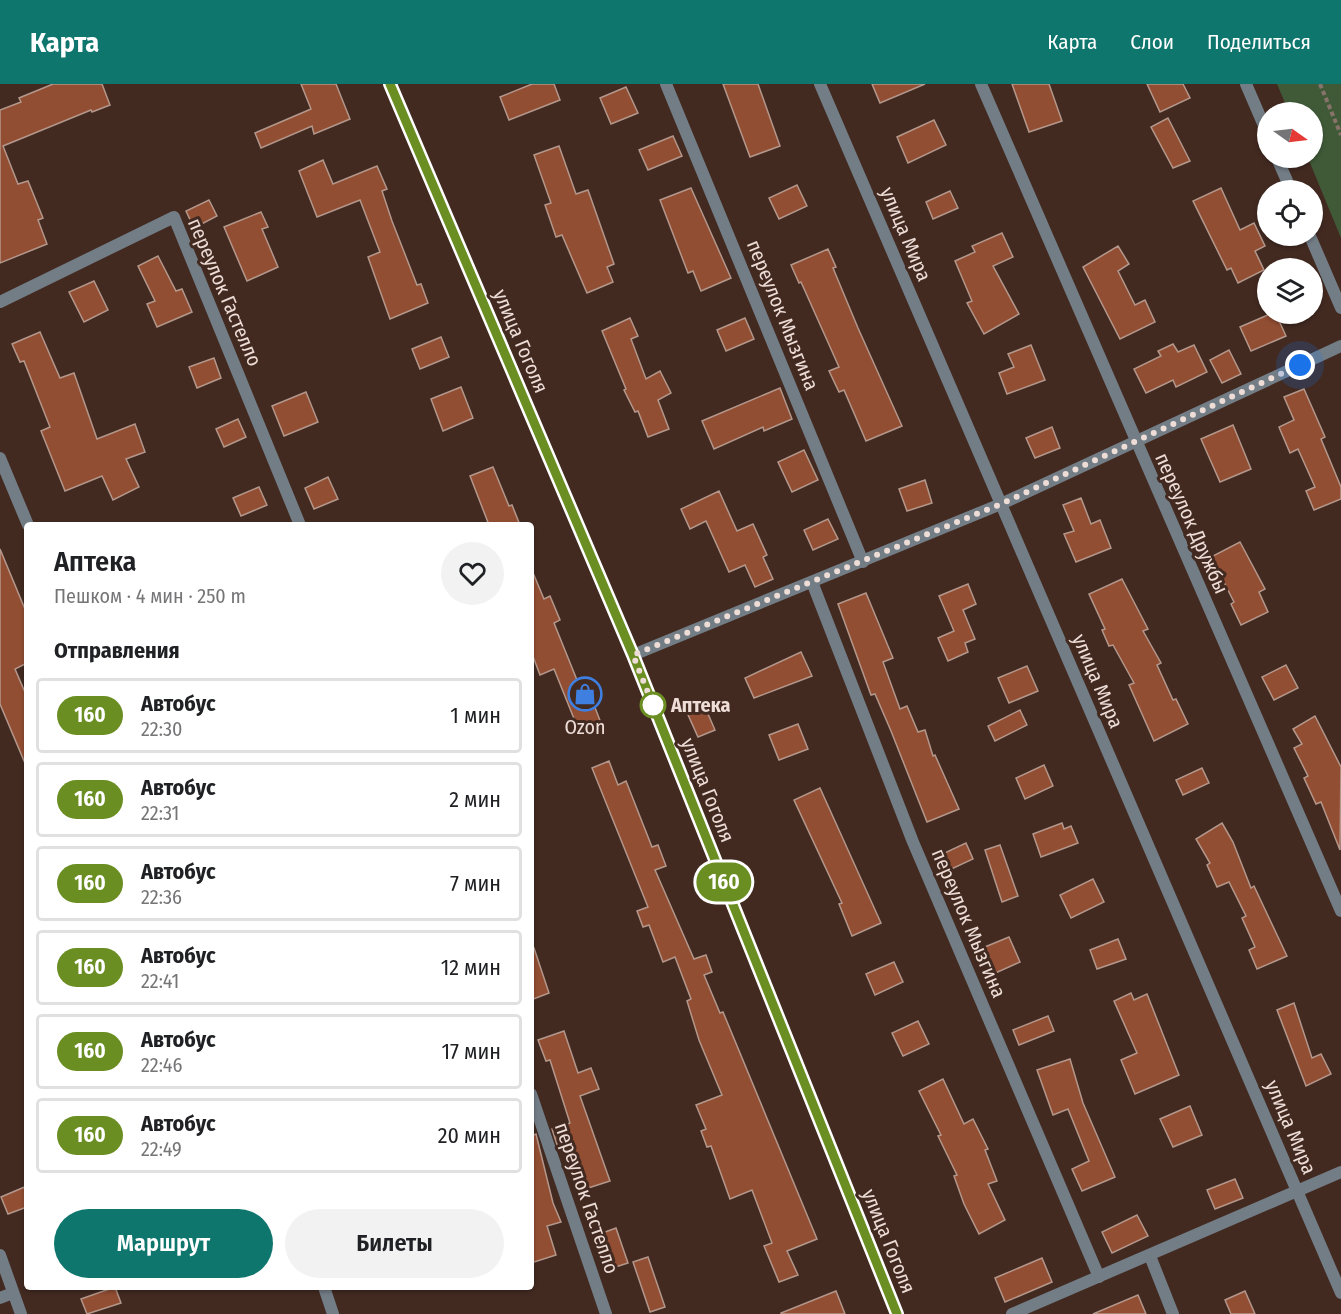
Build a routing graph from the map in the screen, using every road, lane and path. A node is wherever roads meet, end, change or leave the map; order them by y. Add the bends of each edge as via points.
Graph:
1 (390, 84) edge
2 (666, 84) edge
3 (820, 84) edge
4 (981, 84) edge
5 (1246, 84) edge
6 (1320, 84) edge
7 (1257, 110) edge
8 (1341, 135) edge
9 (1314, 246) edge
10 (0, 302) edge
11 (1341, 308) edge
12 (1341, 346) edge
13 (1135, 443) junction
14 (0, 458) edge
15 (1001, 504) junction
16 (27, 522) edge
17 (299, 522) edge
18 (863, 561) junction
19 (812, 582) junction
20 (633, 655) junction
21 (1341, 911) edge
22 (534, 1103) edge
23 (1341, 1172) edge
24 (1297, 1190) junction
25 (0, 1255) edge
26 (1150, 1256) junction
27 (1099, 1276) junction
28 (325, 1290) edge
29 (14, 1293) junction
30 (1341, 1293) edge
31 (0, 1298) edge
32 (21, 1314) edge
33 (333, 1314) edge
34 (606, 1314) edge
35 (897, 1314) edge
36 (1012, 1314) edge
37 (1173, 1314) edge

1 - 20 street, улица Гоголя
2 - 18 street, переулок Мызгина
3 - 15 street, улица Мира
4 - 13 street, переулок Дружбы
5 - 7 street
6 - 8 path
9 - 11 street
10 - 17 street, переулок Гастелло via 174,217
12 - 13 street
13 - 15 street
13 - 21 street, переулок Дружбы
14 - 16 street
15 - 18 street
15 - 24 street, улица Мира
18 - 19 street
19 - 20 street
19 - 27 street, переулок Мызгина via 913,842
20 - 35 street, улица Гоголя
22 - 34 street, переулок Гастелло
23 - 24 street
24 - 26 street
24 - 30 street, улица Мира
25 - 29 street
26 - 27 street
26 - 37 street
27 - 36 street
28 - 33 street
29 - 31 street
29 - 32 street

